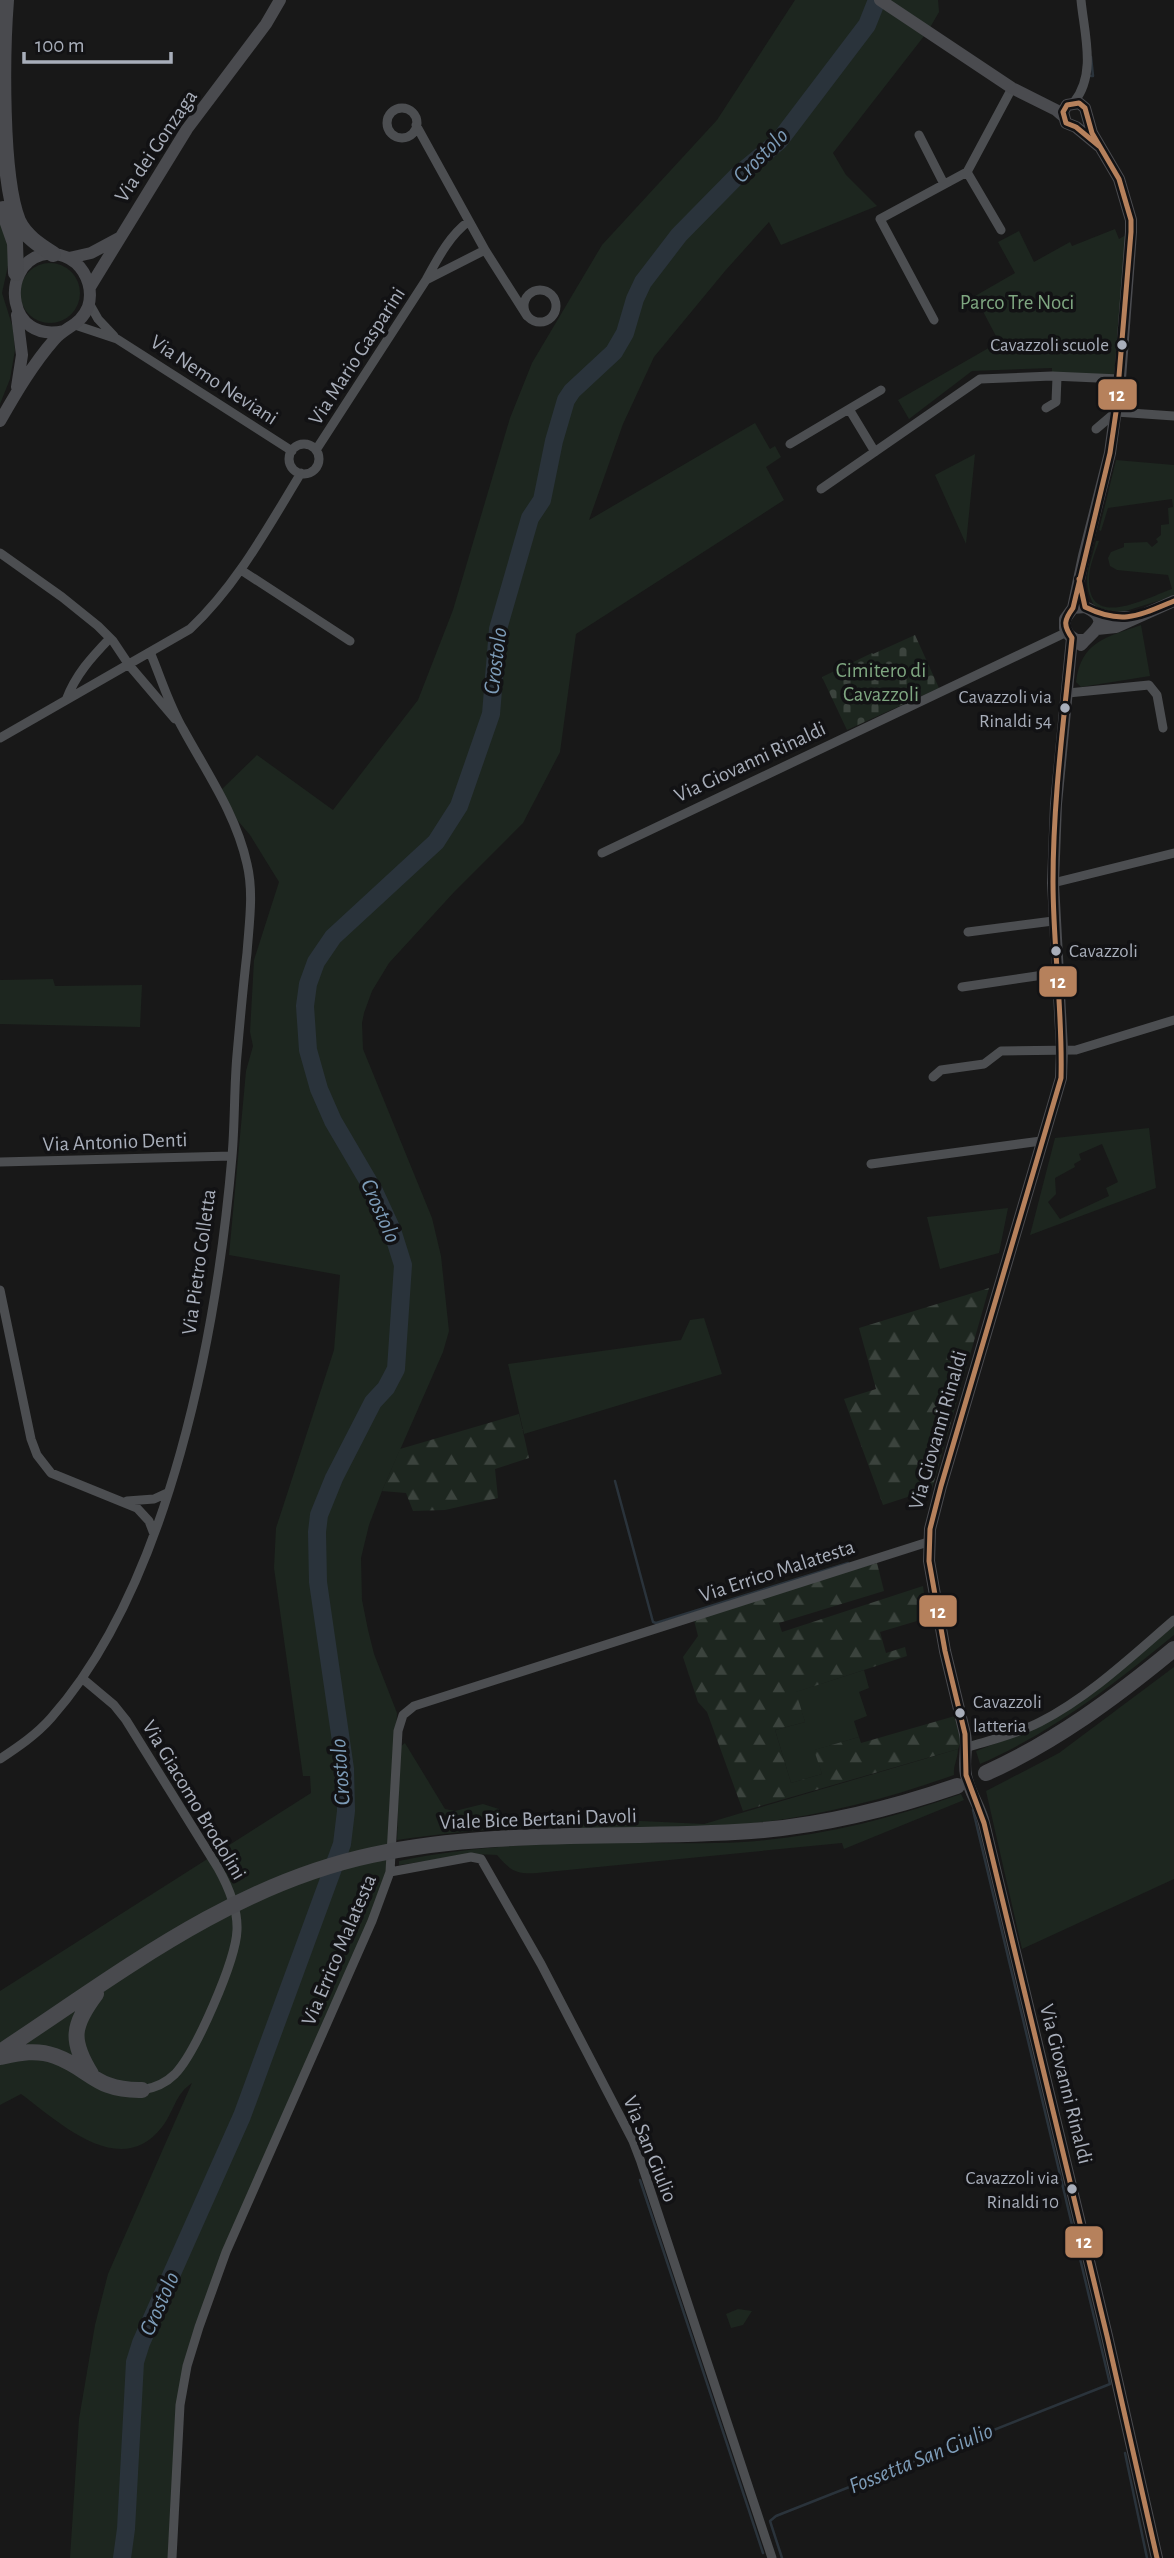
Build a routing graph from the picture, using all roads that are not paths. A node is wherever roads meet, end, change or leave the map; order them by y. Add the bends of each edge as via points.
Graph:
1 (6, 0) edge
2 (880, 0) edge
3 (1081, 0) edge
4 (277, 3) edge
5 (1012, 89) junction
6 (1046, 104) junction
7 (1080, 105) junction
8 (1063, 116) junction
9 (416, 125) junction
10 (1076, 127) junction
11 (411, 135) junction
12 (919, 135) dead end
13 (425, 143) junction
14 (1099, 146) junction
15 (967, 172) junction
16 (944, 184) junction
17 (0, 197) edge
18 (469, 221) junction
19 (1000, 230) dead end
20 (118, 238) junction
21 (485, 250) junction
22 (61, 256) junction
23 (16, 273) junction
24 (426, 280) junction
25 (90, 287) junction
26 (510, 292) junction
27 (530, 293) junction
28 (89, 303) junction
29 (16, 315) junction
30 (527, 316) junction
31 (934, 320) dead end
32 (70, 328) junction
33 (117, 339) junction
34 (1057, 377) junction
35 (1120, 379) junction
36 (881, 390) dead end
37 (17, 391) junction
38 (1046, 408) dead end
39 (849, 409) junction
40 (1116, 412) junction
41 (1174, 416) edge
42 (0, 421) edge
43 (1096, 429) dead end
44 (790, 444) dead end
45 (316, 450) junction
46 (292, 451) junction
47 (875, 452) junction
48 (301, 473) junction
49 (821, 489) dead end
50 (0, 553) edge
51 (241, 570) junction
52 (1174, 601) edge
53 (1085, 609) junction
54 (1139, 616) junction
55 (1097, 629) junction
56 (1074, 637) junction
57 (110, 638) junction
58 (350, 641) dead end
59 (150, 652) junction
60 (129, 665) junction
61 (1068, 693) junction
62 (66, 700) junction
63 (181, 727) junction
64 (1163, 728) dead end
65 (0, 738) edge
66 (602, 853) dead end
67 (1174, 853) edge
68 (1053, 883) junction
69 (1054, 921) junction
70 (968, 932) dead end
71 (1057, 973) junction
72 (962, 987) dead end
73 (1174, 1020) edge
74 (1062, 1049) junction
75 (933, 1077) dead end
76 (1041, 1142) junction
77 (232, 1156) junction
78 (0, 1162) edge
79 (871, 1164) dead end
80 (0, 1290) edge
81 (167, 1493) junction
82 (118, 1500) junction
83 (154, 1534) junction
84 (928, 1542) junction
85 (1174, 1620) edge
86 (1174, 1649) edge
87 (83, 1679) junction
88 (965, 1750) junction
89 (0, 1759) edge
90 (986, 1773) dead end
91 (966, 1793) junction
92 (390, 1872) junction
93 (106, 1983) junction
94 (0, 2055) edge
95 (94, 2079) junction
96 (142, 2090) joint
97 (172, 2558) edge
98 (772, 2558) edge
99 (1157, 2558) edge

1 - 22 highway via 2,80 9,189 22,228
2 - 5 street
3 - 7 street via 1087,71
4 - 20 street, Via dei Gonzaga
5 - 6 street
5 - 15 street
6 - 7 street
6 - 8 street
7 - 8 street via 1064,108
7 - 10 street via 1083,124
7 - 14 street
8 - 10 street via 1068,125
9 - 11 street
9 - 11 street via 414,115 406,109 389,116 387,126 392,135
9 - 13 street
10 - 14 street
11 - 13 street
12 - 16 street
13 - 18 street
14 - 35 street, Via Giovanni Rinaldi via 1119,179 1130,220
15 - 16 street
15 - 19 street
16 - 31 street via 880,219
17 - 23 highway via 15,243
18 - 21 street
18 - 24 street, Via Mario Gasparini via 453,236
20 - 22 street via 91,253
20 - 25 street, Via dei Gonzaga
21 - 24 street, Via Mario Gasparini
21 - 26 street
22 - 23 street via 32,259
22 - 25 street via 78,265
23 - 29 street, Via dei Gonzaga via 10,294
24 - 45 street, Via Mario Gasparini
25 - 28 street, Via dei Gonzaga
26 - 27 street
26 - 30 street
27 - 30 street via 524,307
27 - 30 street via 546,291 556,308 547,321 536,322
28 - 32 street, Via dei Gonzaga via 84,316
28 - 33 street, Via Nemo Neviani
29 - 32 street via 33,329 54,334
29 - 37 street, Via dei Gonzaga via 22,355
32 - 33 street, Via Nemo Neviani
32 - 37 street, Via dei Gonzaga via 53,340
33 - 46 street, Via Nemo Neviani
34 - 35 street
34 - 38 street via 1056,402
34 - 47 street via 979,379
35 - 40 street, Via Giovanni Rinaldi
36 - 39 street
37 - 42 street, Via dei Gonzaga
39 - 44 street
39 - 47 street
40 - 41 street
40 - 43 street
40 - 53 street, Via Giovanni Rinaldi via 1079,579
45 - 46 street via 304,444
45 - 48 street via 319,460 315,469
46 - 48 street via 291,464
47 - 49 street
48 - 51 street
50 - 57 street, Via Pietro Colletta via 72,604
51 - 58 street
51 - 59 street via 214,607 190,629
52 - 54 street
53 - 54 street via 1113,618
53 - 55 street, Via Giovanni Rinaldi via 1098,618
53 - 56 street, Via Giovanni Rinaldi via 1065,619
54 - 55 street via 1116,627
55 - 56 street, Via Giovanni Rinaldi via 1094,635
56 - 61 street, Via Giovanni Rinaldi
56 - 66 street, Via Giovanni Rinaldi
57 - 60 street, Via Pietro Colletta
57 - 62 street via 83,666
59 - 60 street
59 - 63 street, Via Pietro Colletta
60 - 62 street
60 - 63 street, Via Pietro Colletta
61 - 64 street via 1149,685 1156,692
61 - 68 street, Via Giovanni Rinaldi
62 - 65 street
63 - 77 street, Via Pietro Colletta via 225,803 248,866 251,909 236,1058
67 - 68 street
68 - 69 street, Via Giovanni Rinaldi
69 - 70 street
69 - 71 street, Via Giovanni Rinaldi
71 - 72 street
71 - 74 street, Via Giovanni Rinaldi
73 - 74 street via 1078,1050
74 - 75 street via 1001,1051 984,1064 941,1070
74 - 76 street, Via Giovanni Rinaldi via 1061,1077
76 - 79 street
76 - 84 street, Via Giovanni Rinaldi
77 - 78 street, Via Antonio Denti
77 - 81 street, Via Pietro Colletta via 197,1388
80 - 82 street via 31,1439 40,1460 55,1476
81 - 82 street via 143,1501
81 - 83 street, Via Pietro Colletta
82 - 83 street via 137,1508
83 - 87 street, Via Pietro Colletta via 116,1622
84 - 88 street, Via Giovanni Rinaldi via 931,1580
84 - 92 street, Via Errico Malatesta via 414,1706 403,1714 398,1731
85 - 88 street via 1051,1716
86 - 90 highway via 1074,1725
87 - 89 street, Via Pietro Colletta via 42,1727
87 - 96 street, Via Giacomo Brodolini via 126,1720 218,1868 237,1920 232,1961 188,2056 165,2082
88 - 91 street, Via Giovanni Rinaldi
91 - 93 highway, Viale Bice Bertani Davoli via 786,1828 690,1835 518,1837 418,1846 330,1866 246,1898 169,1940
91 - 99 street, Via Giovanni Rinaldi via 984,1824
92 - 97 street, Via Errico Malatesta via 226,2252 199,2327 180,2405
92 - 98 street, Via San Giulio via 481,1859 541,1964 637,2152
93 - 94 highway, Viale Bice Bertani Davoli
93 - 95 highway via 82,2013 76,2029 77,2049
94 - 95 highway via 48,2054
95 - 96 highway via 112,2087

